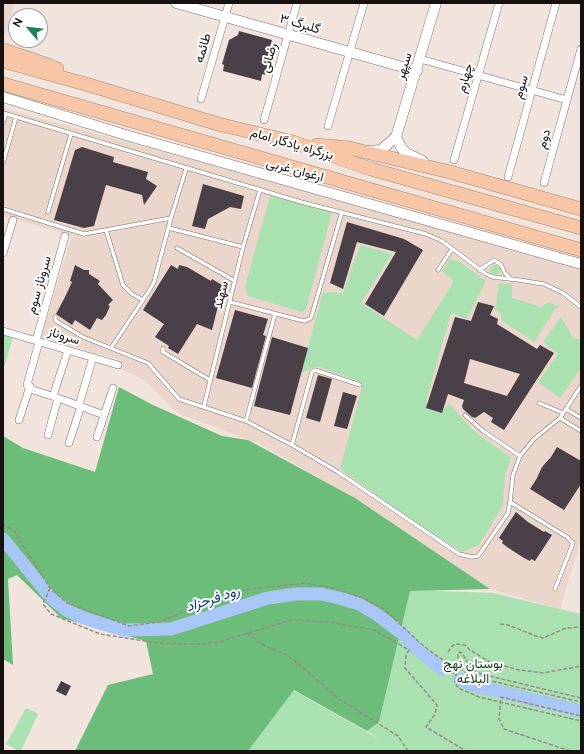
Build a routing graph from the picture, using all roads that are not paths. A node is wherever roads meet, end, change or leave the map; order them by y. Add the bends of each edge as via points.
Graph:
1 (176, 3) edge
2 (229, 3) edge
3 (297, 3) edge
4 (364, 3) edge
5 (436, 3) edge
6 (499, 3) edge
7 (556, 3) edge
8 (225, 17) junction
9 (288, 34) junction
10 (581, 49) edge
11 (3, 50) edge
12 (350, 52) junction
13 (420, 59) junction
14 (3, 61) edge
15 (417, 71) junction
16 (479, 76) junction
17 (3, 84) edge
18 (88, 85) junction
19 (532, 91) junction
20 (3, 98) edge
21 (201, 99) dead end
22 (567, 100) junction
23 (4, 113) edge
24 (16, 117) junction
25 (264, 120) dead end
26 (3, 123) edge
27 (328, 126) dead end
28 (71, 134) junction
29 (396, 137) junction
30 (293, 142) junction
31 (349, 148) junction
32 (3, 163) edge
33 (452, 166) junction
34 (186, 169) junction
35 (508, 177) dead end
36 (544, 183) dead end
37 (260, 190) junction
38 (3, 209) edge
39 (581, 209) edge
40 (48, 212) dead end
41 (342, 212) junction
42 (171, 218) junction
43 (13, 220) dead end
44 (169, 228) junction
45 (581, 228) edge
46 (106, 230) junction
47 (66, 236) dead end
48 (177, 248) dead end
49 (243, 248) junction
50 (452, 249) junction
51 (581, 250) edge
52 (3, 253) edge
53 (581, 264) edge
54 (438, 270) dead end
55 (479, 270) junction
56 (511, 279) junction
57 (235, 281) junction
58 (144, 300) junction
59 (230, 302) junction
60 (581, 307) edge
61 (275, 314) junction
62 (55, 317) dead end
63 (3, 331) edge
64 (38, 341) junction
65 (111, 348) junction
66 (163, 348) dead end
67 (68, 350) junction
68 (93, 358) junction
69 (118, 365) dead end
70 (210, 380) junction
71 (360, 385) dead end
72 (30, 386) junction
73 (581, 386) edge
74 (113, 388) dead end
75 (56, 397) junction
76 (538, 403) dead end
77 (80, 406) junction
78 (204, 406) junction
79 (566, 409) junction
80 (563, 413) junction
81 (104, 415) junction
82 (465, 415) dead end
83 (560, 418) junction
84 (581, 418) edge
85 (19, 420) dead end
86 (246, 421) junction
87 (581, 431) edge
88 (48, 435) dead end
89 (97, 437) dead end
90 (69, 443) dead end
91 (292, 445) junction
92 (520, 456) junction
93 (510, 502) junction
94 (555, 589) dead end

1 - 8 street, گلبرگ ۳
2 - 8 street, طائمه
3 - 9 street, رضائی
4 - 12 street
5 - 13 street, سپهر
6 - 16 street, چهارم
7 - 19 street, سوم
8 - 9 street, گلبرگ ۳
8 - 21 street, طائمه
9 - 12 street, گلبرگ ۳
9 - 25 street, رضائی
10 - 22 street, دوم
11 - 18 highway via 45,64
12 - 15 street, گلبرگ ۳
12 - 27 street
13 - 15 street, سپهر
13 - 16 street
14 - 18 highway, بزرگراه یادگار امام
15 - 29 street, سپهر
16 - 19 street
16 - 33 street, چهارم
17 - 51 highway, بزرگراه یادگار امام
18 - 30 highway, بزرگراه یادگار امام via 218,124
19 - 22 street
19 - 35 street, سوم
20 - 53 street, ارغوان غربی
22 - 36 street, دوم
23 - 24 lane
23 - 26 lane
24 - 28 lane
24 - 32 lane
28 - 34 lane
28 - 40 lane
29 - 31 street via 376,151
29 - 33 street via 406,153 416,159
30 - 31 highway
30 - 45 highway, بزرگراه یادگار امام via 371,169
31 - 33 highway
33 - 39 highway
34 - 37 lane
34 - 42 lane
37 - 41 lane
37 - 49 lane, سهند
38 - 46 lane via 84,234
41 - 50 lane via 426,234
41 - 61 lane via 311,318 305,321
42 - 44 lane
42 - 46 lane
43 - 52 street
44 - 49 lane
44 - 58 lane via 154,282
46 - 58 lane via 123,285
47 - 64 street, سروناز سوم
48 - 57 lane
49 - 57 lane, سهند
50 - 54 lane
50 - 55 lane
55 - 56 lane via 494,278
55 - 56 lane via 494,260
56 - 60 lane via 535,282 553,288
57 - 59 lane, سهند
58 - 65 lane
59 - 61 lane
59 - 70 lane, سهند
61 - 86 lane
62 - 65 lane via 83,337
63 - 64 street, سروناز
64 - 67 street, سروناز
64 - 72 street, سروناز سوم via 27,386
65 - 78 lane via 148,363 178,399
66 - 70 lane via 163,352
67 - 68 street, سروناز
67 - 75 street
68 - 69 street, سروناز
68 - 77 street
70 - 78 lane, سهند
71 - 91 lane via 315,370 312,372
72 - 75 street via 33,390
72 - 85 street, سروناز سوم
73 - 79 lane
74 - 81 street
75 - 77 street
75 - 88 street
76 - 80 lane
77 - 81 street
77 - 90 street
78 - 86 lane
79 - 80 lane
79 - 84 lane
80 - 83 lane
81 - 89 street
82 - 92 lane via 483,431
83 - 87 lane
83 - 92 lane via 534,439
86 - 91 lane
91 - 93 lane via 338,472 459,554 478,556 508,513
92 - 93 lane via 513,475
93 - 94 lane via 567,536 573,543

